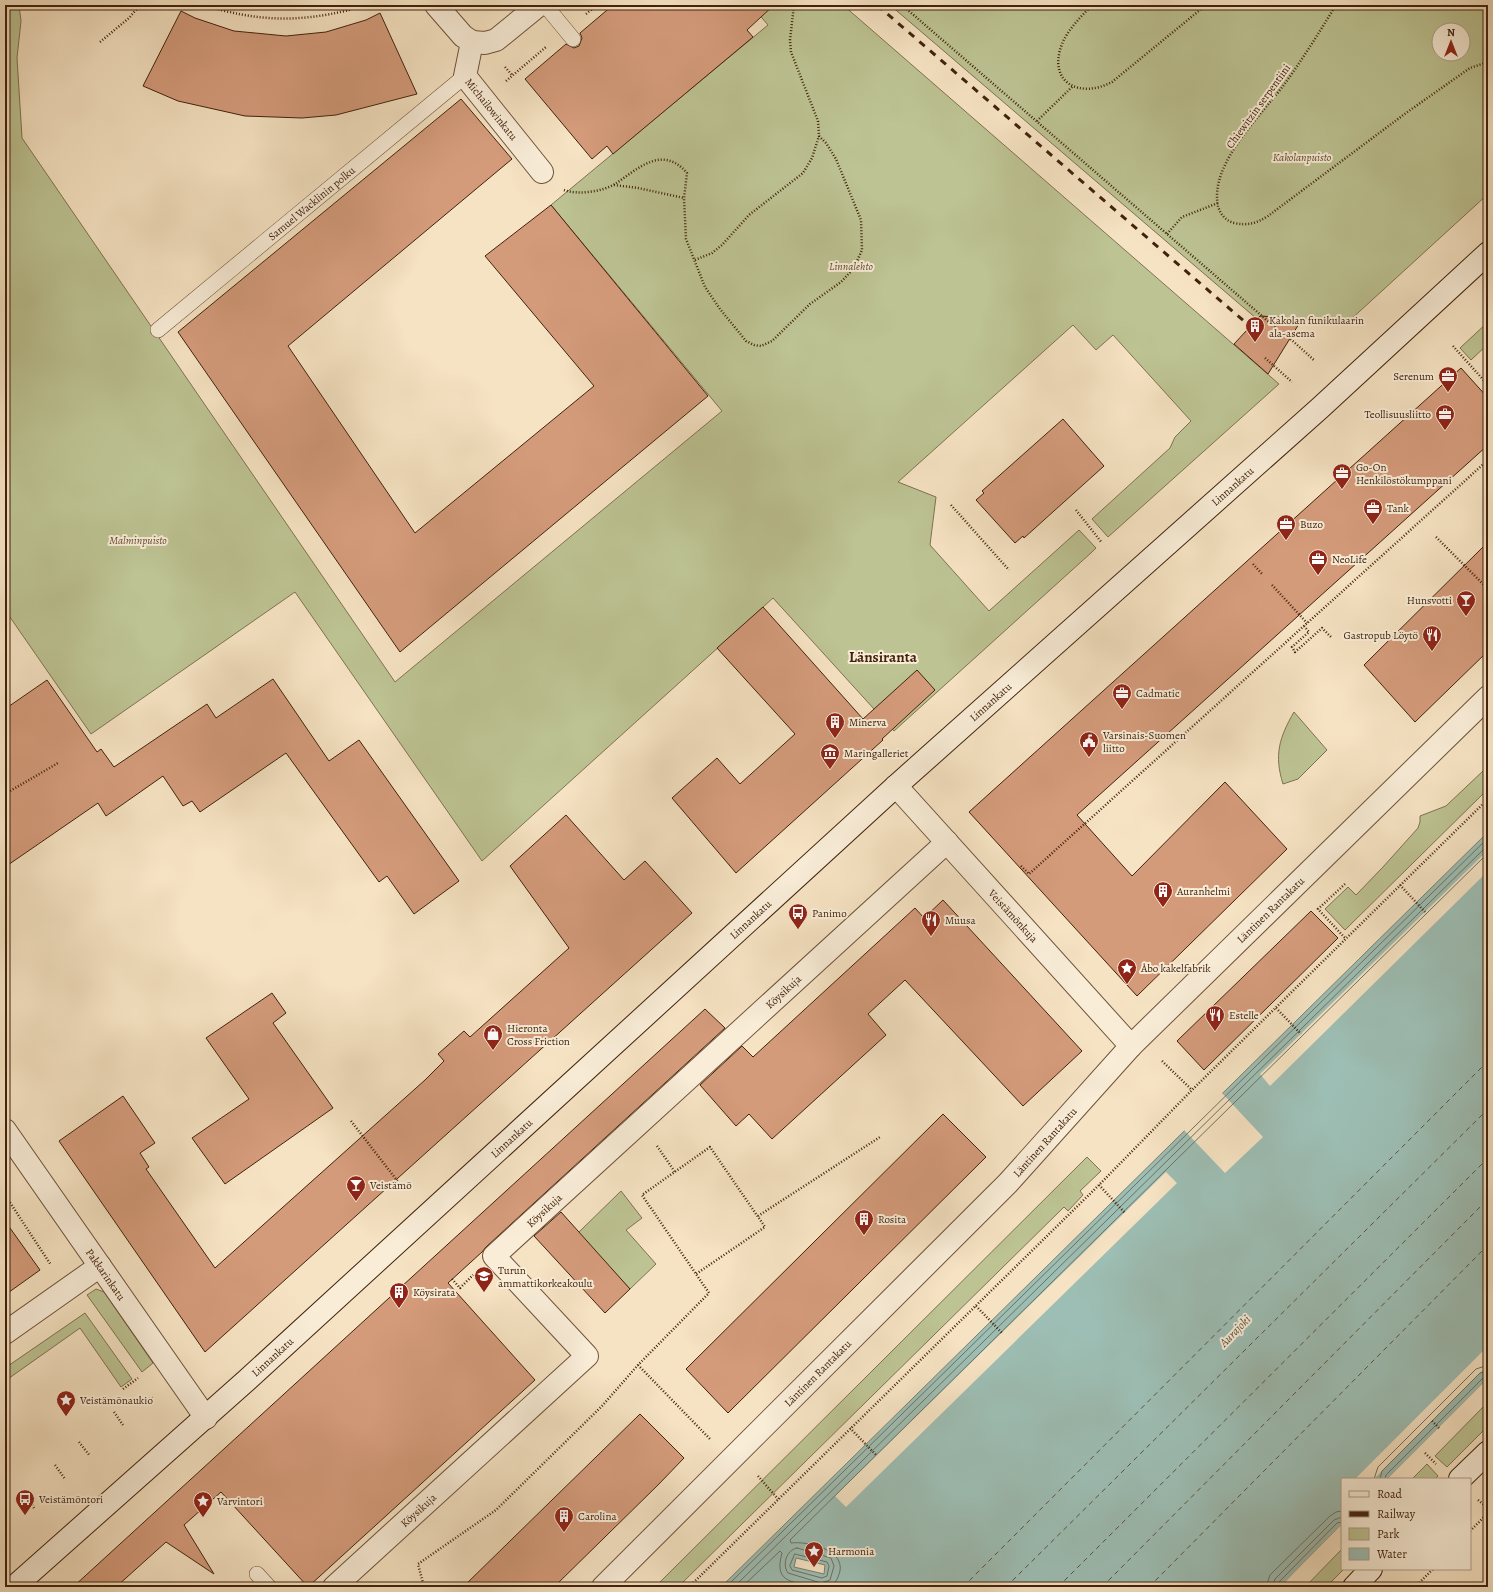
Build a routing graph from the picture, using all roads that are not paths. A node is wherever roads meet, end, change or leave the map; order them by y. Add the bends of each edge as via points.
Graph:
1 (436, 5) edge
2 (539, 5) edge
3 (545, 5) edge
4 (573, 39) dead end
5 (472, 42) junction
6 (465, 76) junction
7 (542, 172) dead end
8 (1488, 253) edge
9 (158, 330) dead end
10 (1488, 698) edge
11 (896, 786) junction
12 (947, 842) junction
13 (1131, 1046) junction
14 (5, 1130) edge
15 (100, 1266) junction
16 (5, 1333) edge
17 (206, 1418) junction
18 (1488, 1452) edge
19 (1461, 1478) edge
20 (1370, 1570) edge
21 (257, 1574) dead end
22 (14, 1587) edge
23 (269, 1587) edge
24 (334, 1587) edge
25 (603, 1587) edge
26 (1354, 1587) edge

1 - 5 street via 463,36
2 - 5 street via 496,40 485,43
3 - 4 lane
5 - 6 street, Michailowinkatu
6 - 7 street, Michailowinkatu
6 - 9 lane, Samuel Wacklinin polku
8 - 11 street, Linnankatu via 1320,408
10 - 13 street, Läntinen Rantakatu
11 - 12 street, Veistämönkuja
11 - 17 street, Linnankatu
12 - 13 street, Veistämönkuja
12 - 24 street, Köysikuja via 494,1256 587,1356
13 - 25 street, Läntinen Rantakatu via 1008,1183
14 - 15 street, Pakkarinkatu
15 - 16 street
15 - 17 street, Pakkarinkatu
17 - 22 street, Linnankatu
18 - 19 street
20 - 26 street
21 - 23 lane

